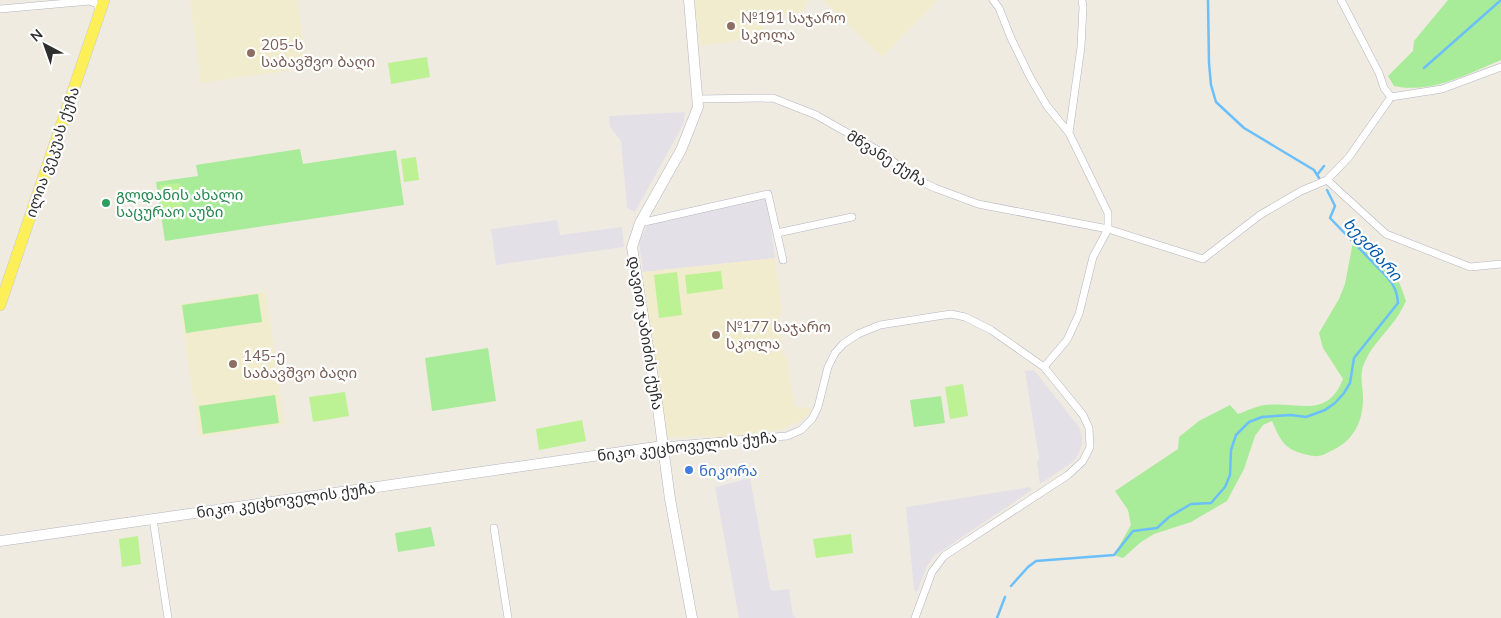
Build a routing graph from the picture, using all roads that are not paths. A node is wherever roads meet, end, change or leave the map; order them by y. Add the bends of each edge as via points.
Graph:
1 (689, 0) edge
2 (993, 0) edge
3 (1082, 0) edge
4 (1341, 0) edge
5 (102, 6) edge
6 (0, 9) edge
7 (1501, 67) edge
8 (1391, 97) junction
9 (698, 99) junction
10 (1069, 134) junction
11 (1327, 180) junction
12 (852, 217) dead end
13 (640, 223) junction
14 (1108, 229) junction
15 (777, 233) junction
16 (783, 260) dead end
17 (1501, 264) edge
18 (0, 305) edge
19 (1044, 367) junction
20 (663, 446) junction
21 (153, 519) junction
22 (494, 528) dead end
23 (0, 541) edge
24 (168, 618) edge
25 (508, 618) edge
26 (692, 618) edge
27 (914, 618) edge

1 - 9 street, დავით ჯაბიძის ქუჩა
2 - 10 street via 1000,8 1030,77
3 - 10 street via 1081,47
4 - 8 street
5 - 6 street via 90,1
5 - 18 main road, ილია ვეკუას ქუჩა
7 - 8 street via 1442,88
8 - 11 street via 1349,157
9 - 13 street, დავით ჯაბიძის ქუჩა via 698,107 681,150
9 - 14 street, მწვანე ქუჩა via 773,98 816,115 935,188 978,204
10 - 14 street via 1108,213
11 - 14 street, მწვანე ქუჩა via 1260,215 1203,259
11 - 17 street via 1386,234 1470,266
12 - 15 street
13 - 15 street via 768,194
13 - 20 street, დავით ჯაბიძის ქუჩა via 632,247
14 - 19 street via 1093,257 1078,314 1067,340
15 - 16 street
19 - 20 street, ნიკო კეცხოველის ქუჩა via 992,330 965,317 951,314 880,325 858,334 835,353 818,407 801,430 787,436
19 - 27 street, ნიკო კეცხოველის ქუჩა via 1090,428 1090,447 1083,461 1053,486 944,556 932,572
20 - 21 street, ნიკო კეცხოველის ქუჩა
20 - 26 street, დავით ჯაბიძის ქუჩა
21 - 23 street, ნიკო კეცხოველის ქუჩა
21 - 24 street
22 - 25 street

